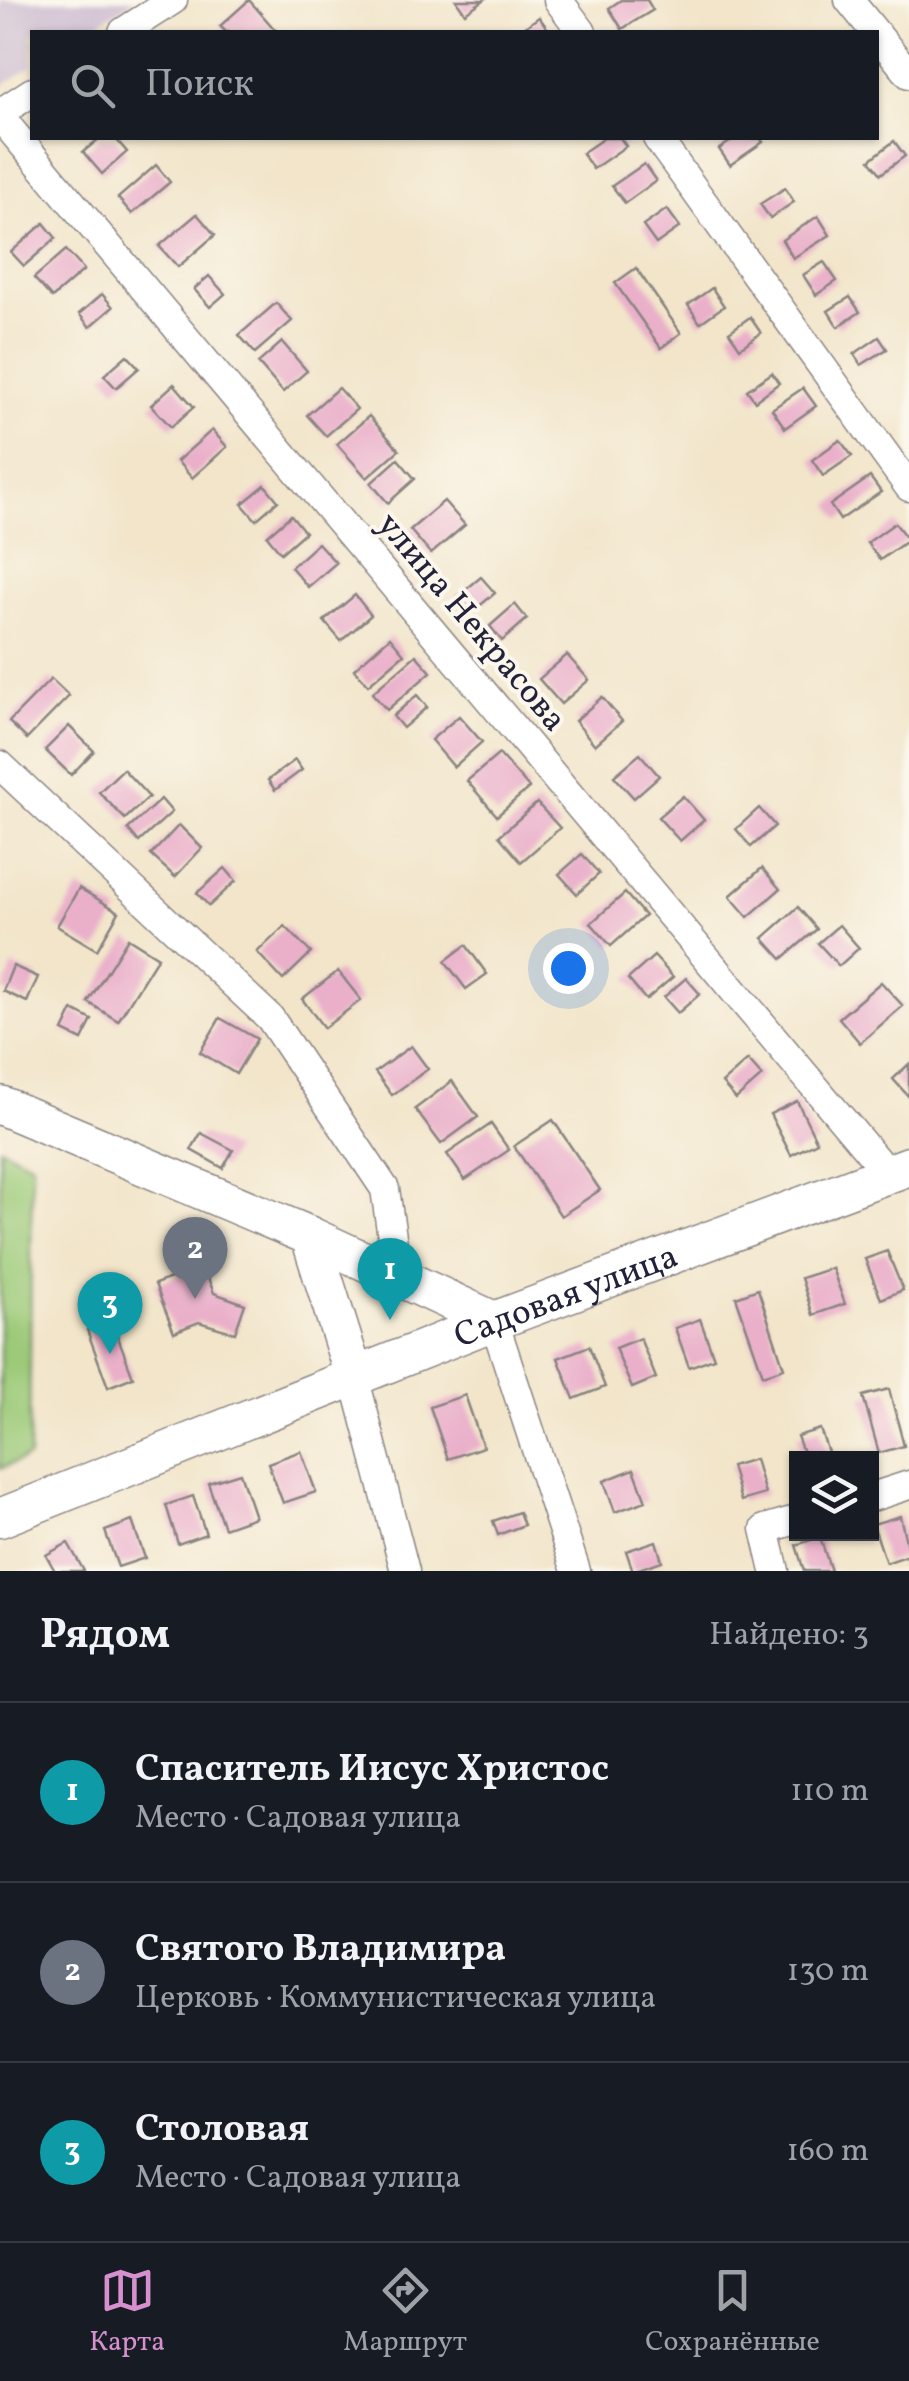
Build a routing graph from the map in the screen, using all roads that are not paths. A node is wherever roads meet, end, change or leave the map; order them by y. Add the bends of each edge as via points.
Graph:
1 (172, 0) edge
2 (558, 0) edge
3 (849, 0) edge
4 (126, 30) edge
5 (580, 30) edge
6 (873, 30) edge
7 (879, 37) edge
8 (909, 74) edge
9 (30, 93) edge
10 (0, 115) edge
11 (658, 140) edge
12 (909, 487) edge
13 (0, 766) edge
14 (0, 1105) edge
15 (898, 1170) edge
16 (310, 1236) junction
17 (398, 1278) junction
18 (494, 1320) junction
19 (354, 1376) junction
20 (909, 1485) edge
21 (879, 1494) edge
22 (0, 1518) edge
23 (789, 1522) edge
24 (405, 1571) edge
25 (576, 1571) edge
26 (775, 1571) edge

1 - 4 street
2 - 5 street
3 - 6 street
7 - 8 street
9 - 10 street, улица Некрасова
10 - 15 street, улица Некрасова
11 - 12 street
13 - 17 street via 270,1018 386,1190
14 - 16 street
15 - 18 street, Садовая улица
16 - 17 street
16 - 19 street
17 - 18 street
18 - 19 street, Садовая улица
18 - 25 street
19 - 22 street, Садовая улица
19 - 24 street
20 - 21 street
23 - 26 street via 765,1530

